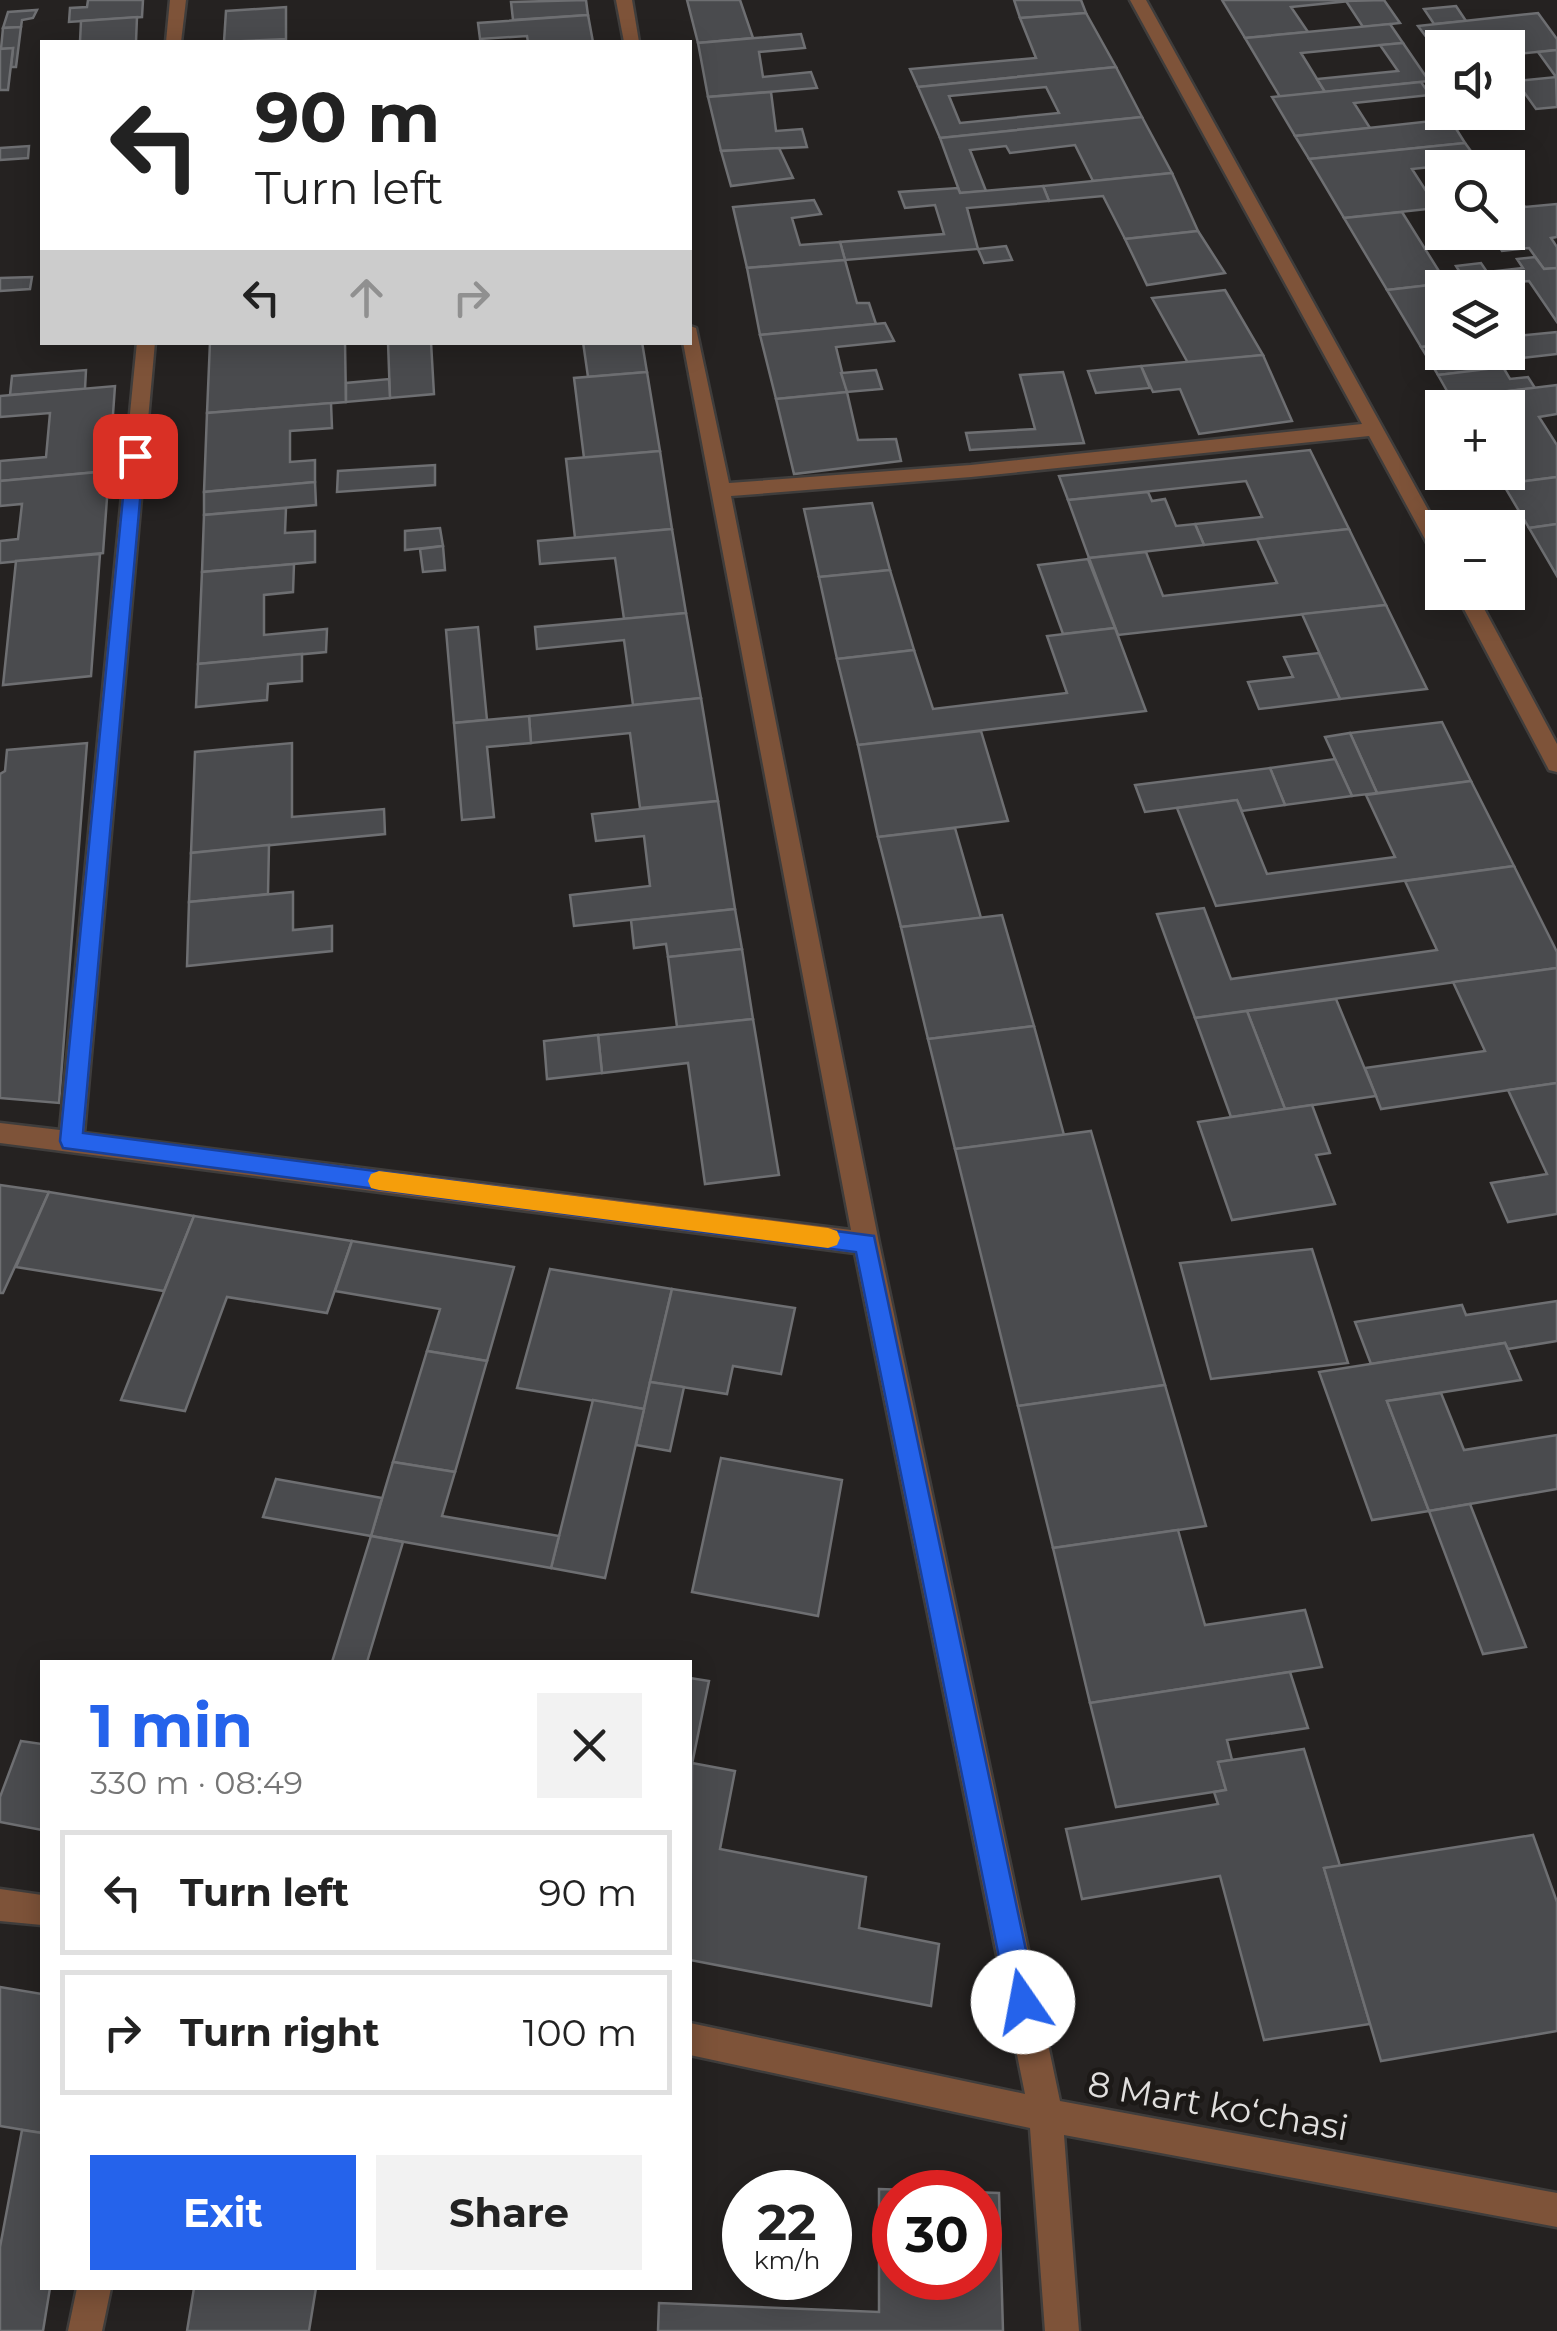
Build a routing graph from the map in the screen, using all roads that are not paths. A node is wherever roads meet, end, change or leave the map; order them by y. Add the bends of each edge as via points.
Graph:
1 (178, 0) edge
2 (624, 0) edge
3 (1138, 0) edge
4 (174, 40) edge
5 (632, 40) edge
6 (692, 342) edge
7 (146, 345) edge
8 (1376, 428) junction
9 (722, 490) junction
10 (1425, 520) edge
11 (1474, 610) edge
12 (1557, 764) edge
13 (0, 1133) edge
14 (71, 1141) junction
15 (866, 1243) junction
16 (0, 1904) edge
17 (40, 1910) edge
18 (692, 2039) edge
19 (1046, 2115) junction
20 (1557, 2210) edge
21 (94, 2290) edge
22 (85, 2331) edge
23 (1062, 2331) edge

1 - 4 street
2 - 5 street
3 - 8 street
6 - 9 street
7 - 14 street
8 - 9 street
8 - 10 street
9 - 15 street
11 - 12 street
13 - 14 street
14 - 15 street
15 - 19 street
16 - 17 street
18 - 19 street, 8 Mart koʻchasi
19 - 20 street, 8 Mart koʻchasi
19 - 23 street
21 - 22 street

